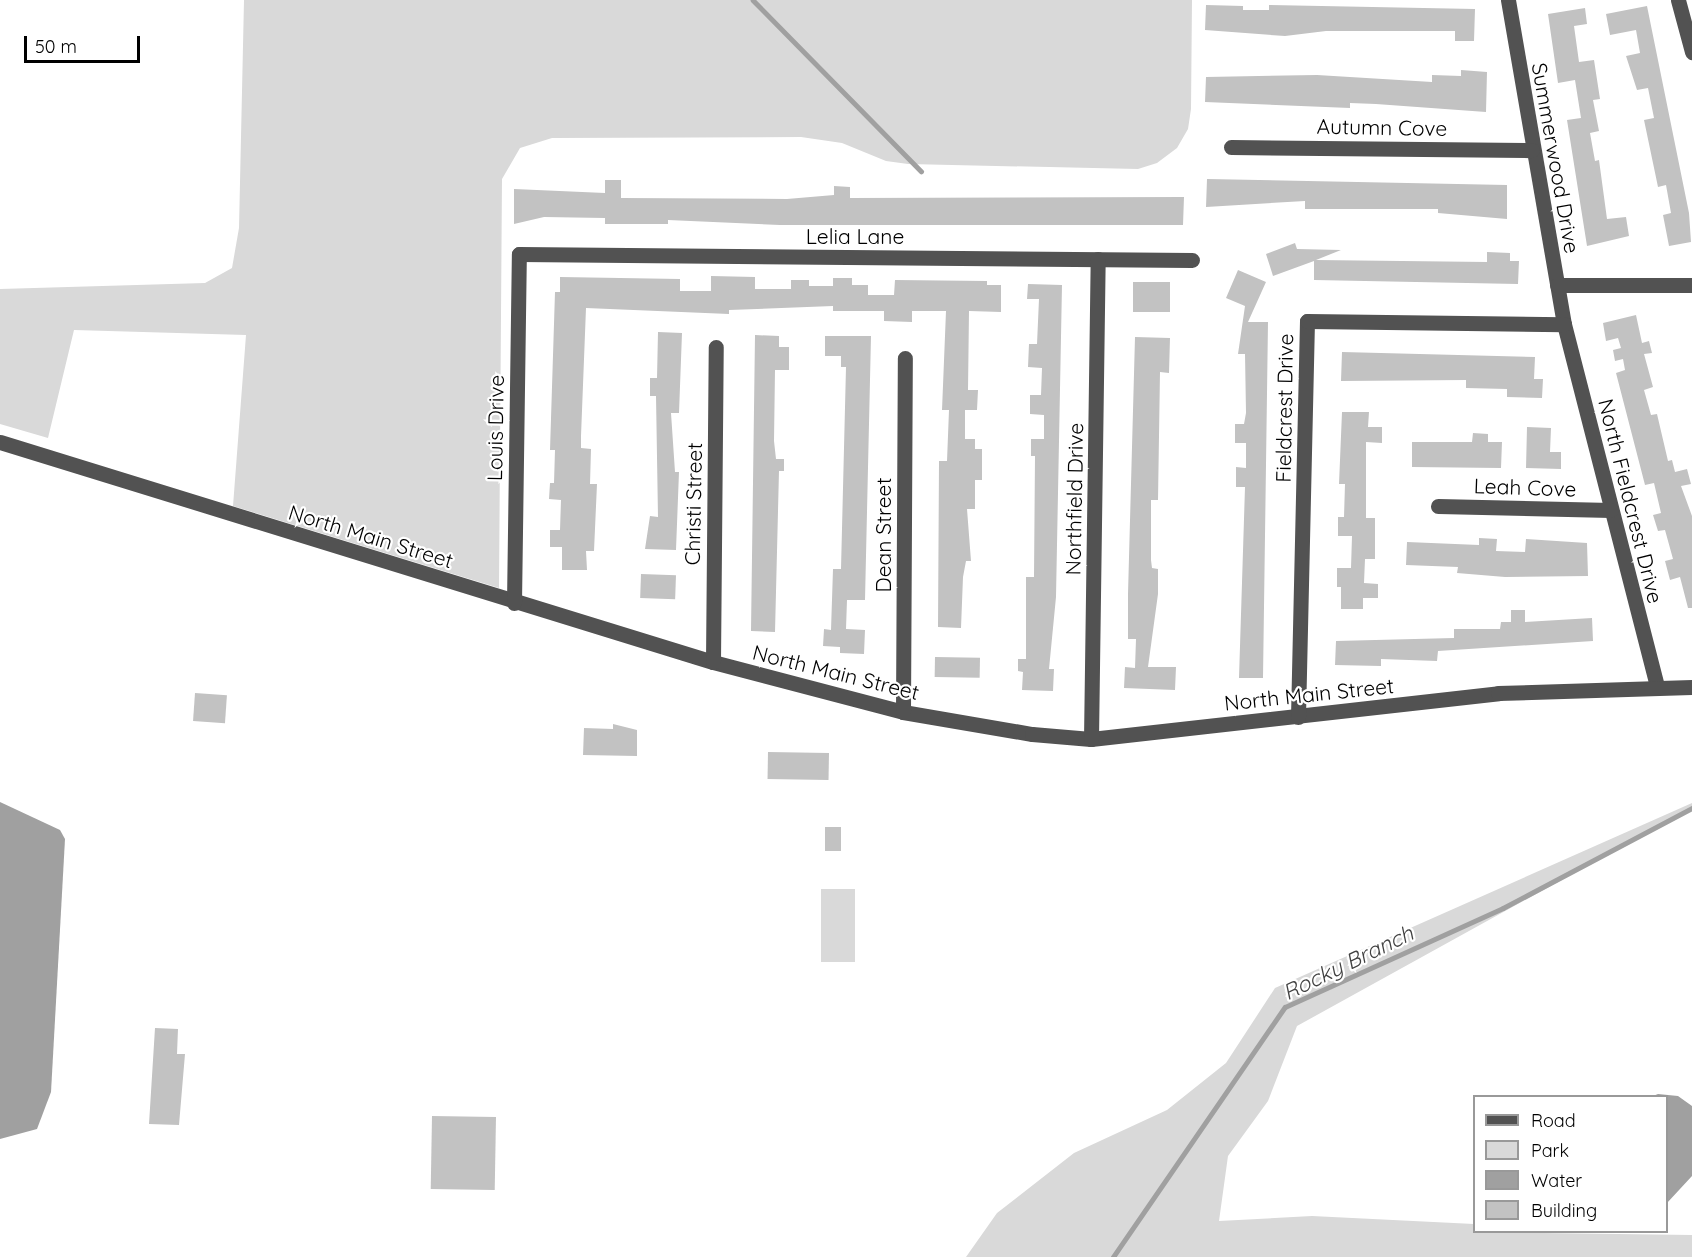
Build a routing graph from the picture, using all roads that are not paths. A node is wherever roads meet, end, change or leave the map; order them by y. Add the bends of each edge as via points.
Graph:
1 (1508, 0) edge
2 (1678, 0) edge
3 (1692, 52) edge
4 (1231, 147) dead end
5 (1532, 150) junction
6 (519, 254) joint
7 (1098, 259) junction
8 (1192, 260) dead end
9 (1557, 285) junction
10 (1692, 285) edge
11 (1564, 324) junction
12 (716, 347) dead end
13 (905, 357) dead end
14 (0, 442) edge
15 (1438, 506) dead end
16 (1611, 510) junction
17 (514, 603) junction
18 (713, 662) junction
19 (1657, 687) junction
20 (1692, 687) edge
21 (903, 712) junction
22 (1298, 717) junction
23 (1091, 739) junction

1 - 5 street, Summerwood Drive
2 - 3 street
4 - 5 street, Autumn Cove
5 - 9 street, Summerwood Drive
6 - 7 street, Lelia Lane
6 - 17 street, Louis Drive
7 - 8 street, Lelia Lane
7 - 23 street, Northfield Drive
9 - 10 street
9 - 11 street, Summerwood Drive
11 - 16 street, North Fieldcrest Drive
11 - 22 street, Fieldcrest Drive via 1307,321
12 - 18 street, Christi Street
13 - 21 street, Dean Street
14 - 17 street, North Main Street
15 - 16 street, Leah Cove
16 - 19 street, North Fieldcrest Drive
17 - 18 street, North Main Street
18 - 21 street, North Main Street
19 - 20 street, North Main Street
19 - 22 street, North Main Street via 1497,693
21 - 23 street, North Main Street
22 - 23 street, North Main Street

